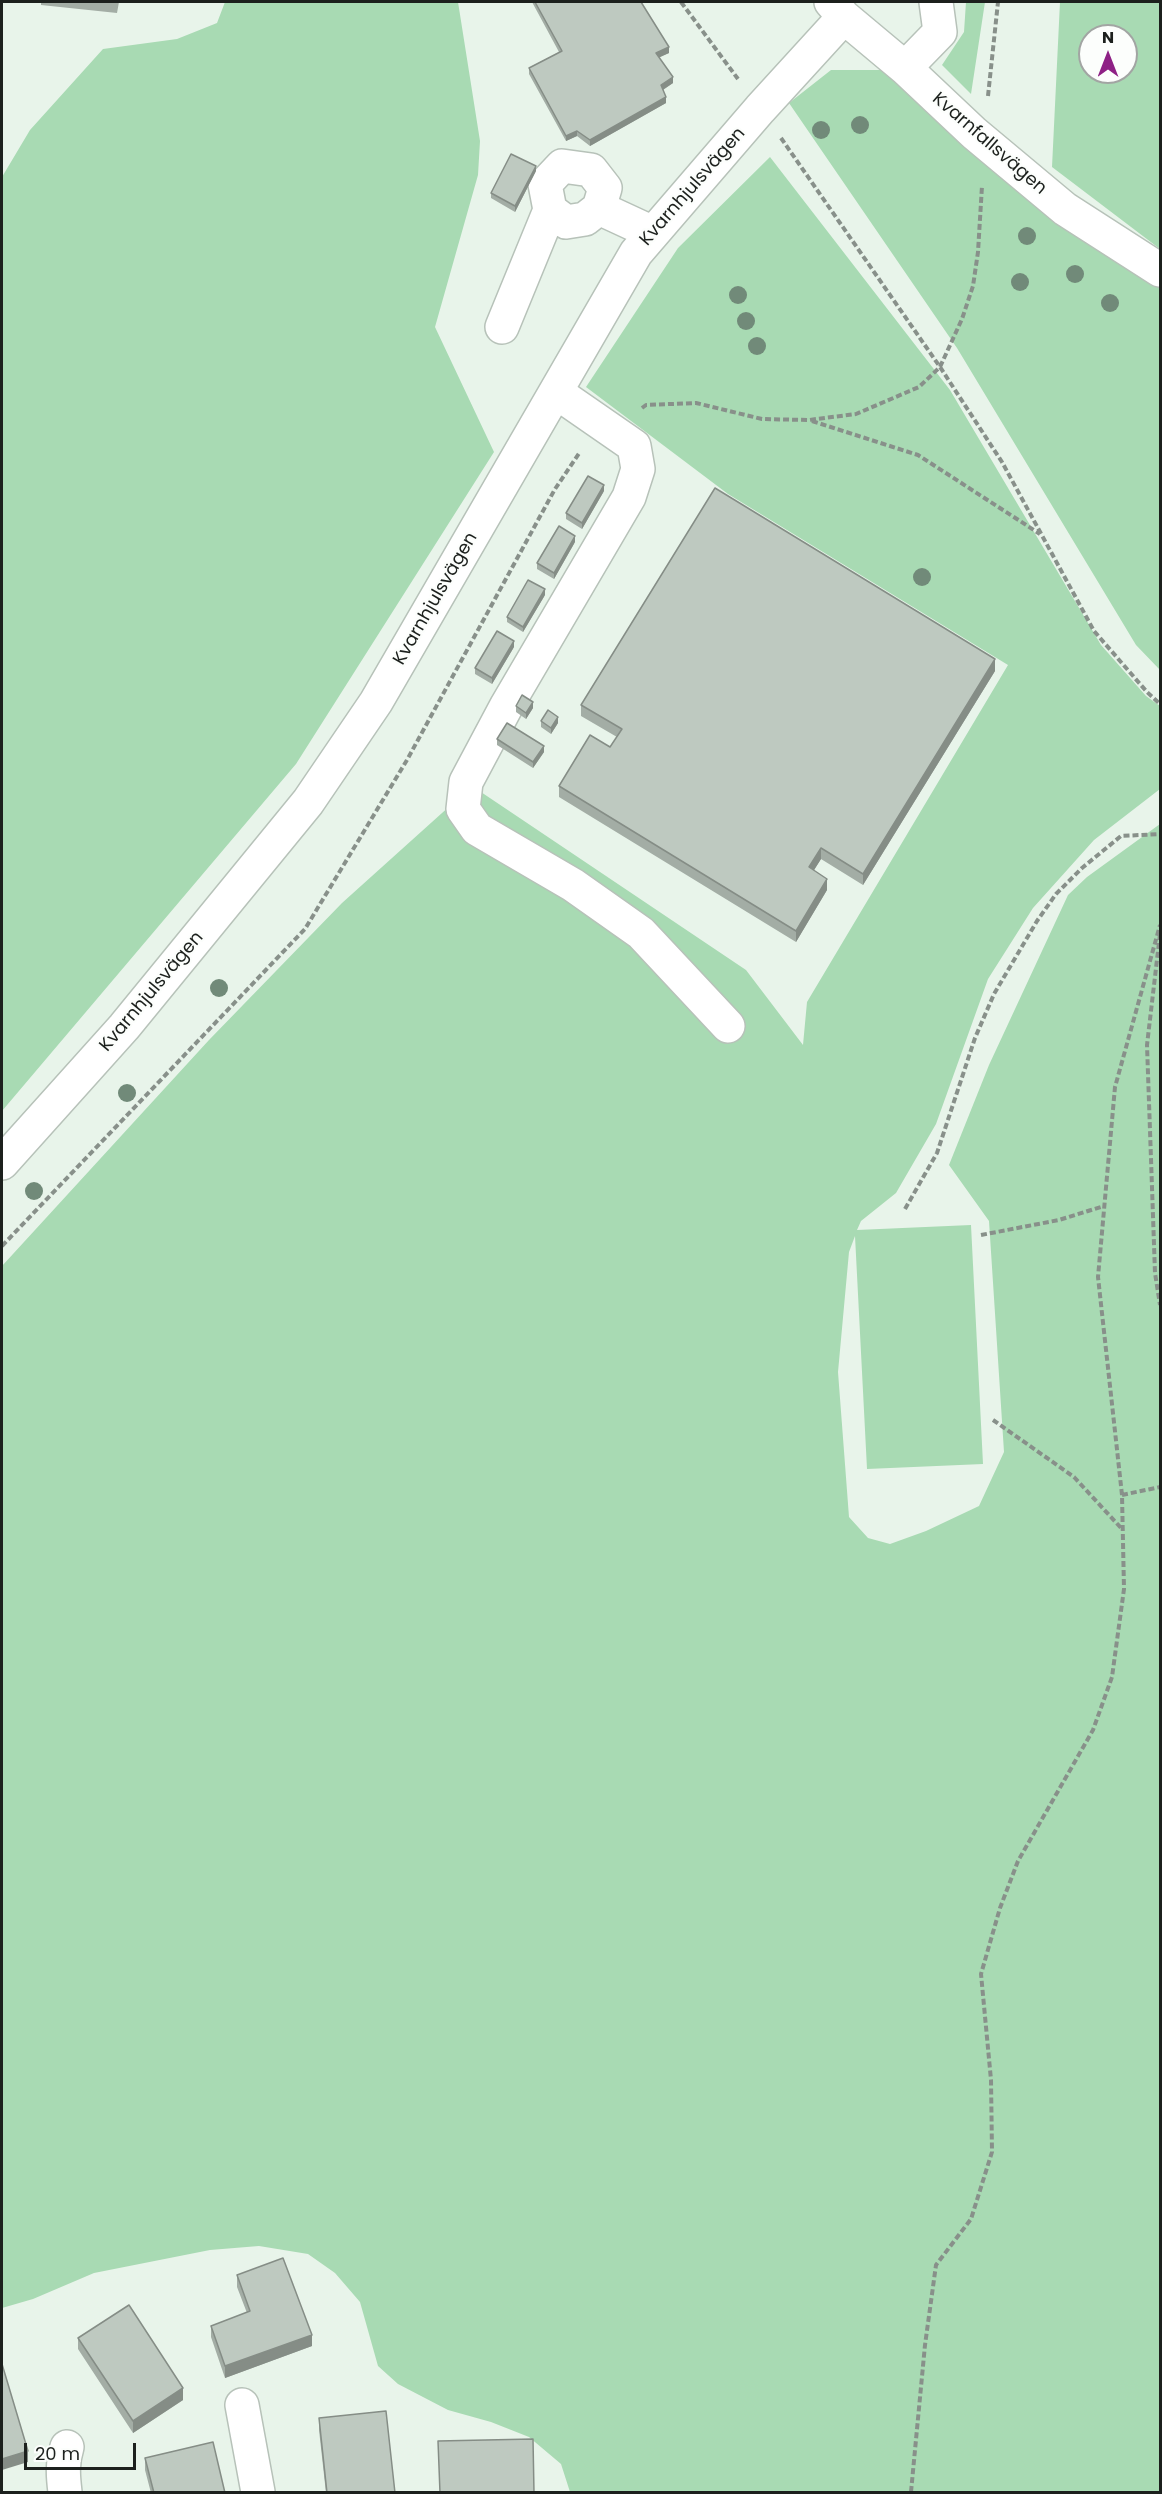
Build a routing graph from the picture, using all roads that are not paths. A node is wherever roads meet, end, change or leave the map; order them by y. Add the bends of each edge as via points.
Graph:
1 (936, 2) edge
2 (838, 9) edge
3 (905, 68) junction
4 (599, 208) junction
5 (550, 210) junction
6 (653, 233) junction
7 (1161, 270) edge
8 (502, 327) dead end
9 (556, 392) junction
10 (728, 1026) dead end
11 (2, 1163) edge
12 (242, 2405) dead end
13 (67, 2447) dead end
14 (65, 2493) edge
15 (258, 2493) edge

1 - 3 street via 940,32
2 - 3 street, Kvarnfallsvägen
2 - 6 street, Kvarnhjulsvägen via 760,109
3 - 7 street, Kvarnfallsvägen via 974,133 1065,209
4 - 5 street via 585,219 566,222
4 - 5 street via 605,188 591,170 562,166 545,184
4 - 6 street
5 - 8 street
6 - 9 street, Kvarnhjulsvägen via 636,253
9 - 10 street via 634,446 638,469 628,497 466,783 463,809 477,829 573,885 641,933
9 - 11 street, Kvarnhjulsvägen via 375,702 308,802 124,1027
12 - 15 street
13 - 14 street via 62,2474

